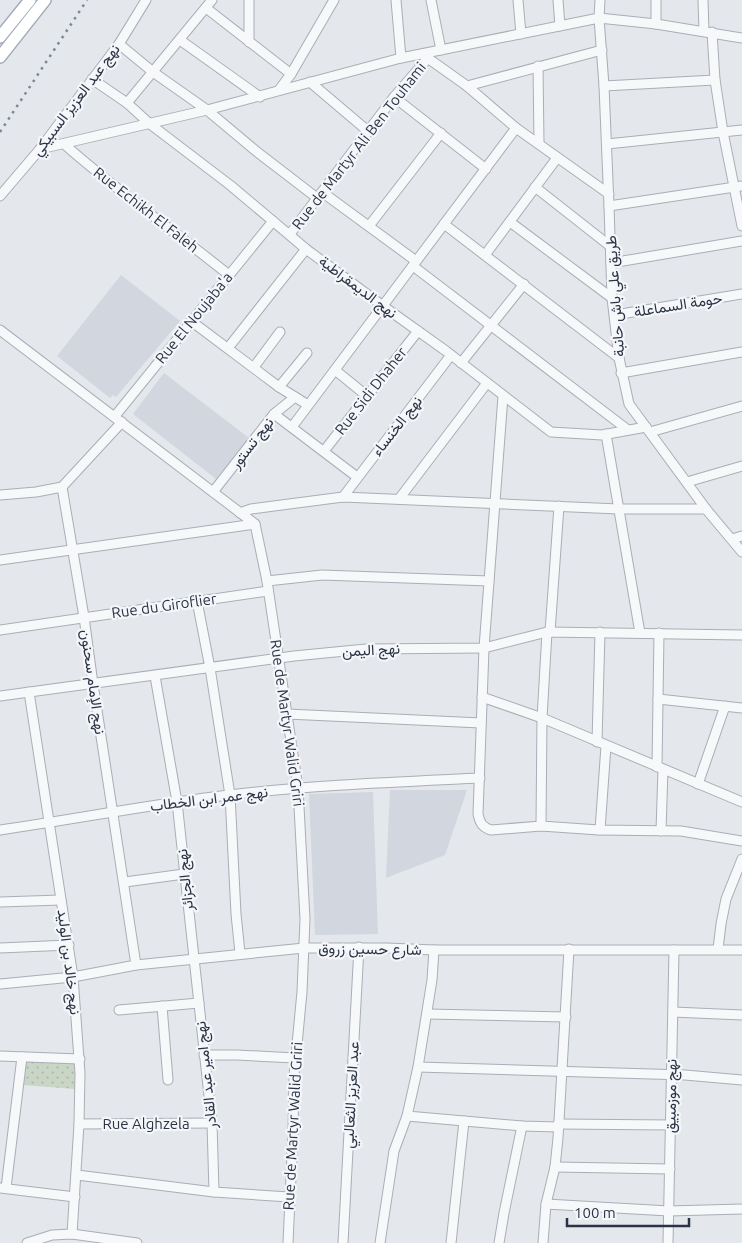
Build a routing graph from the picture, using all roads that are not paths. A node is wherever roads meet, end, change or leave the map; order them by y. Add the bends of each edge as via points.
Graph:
1 (30, 0) edge
2 (45, 0) edge
3 (146, 0) edge
4 (212, 0) edge
5 (249, 0) edge
6 (334, 0) edge
7 (396, 0) edge
8 (431, 0) edge
9 (518, 0) edge
10 (558, 0) edge
11 (600, 0) edge
12 (656, 0) edge
13 (703, 0) edge
14 (206, 8) junction
15 (599, 18) junction
16 (656, 24) junction
17 (560, 26) junction
18 (708, 31) junction
19 (521, 34) junction
20 (0, 37) edge
21 (742, 38) edge
22 (180, 40) junction
23 (249, 42) junction
24 (119, 44) junction
25 (441, 50) junction
26 (602, 50) junction
27 (425, 56) junction
28 (0, 57) edge
29 (401, 58) junction
30 (538, 66) junction
31 (153, 72) junction
32 (291, 74) junction
33 (92, 79) junction
34 (716, 80) junction
35 (310, 82) junction
36 (467, 86) junction
37 (604, 86) junction
38 (279, 90) junction
39 (260, 96) junction
40 (394, 97) junction
41 (127, 103) junction
42 (207, 110) junction
43 (150, 124) junction
44 (516, 128) junction
45 (742, 130) edge
46 (369, 132) junction
47 (723, 132) junction
48 (441, 133) junction
49 (64, 144) junction
50 (539, 144) junction
51 (607, 144) junction
52 (40, 150) junction
53 (557, 158) junction
54 (486, 169) junction
55 (739, 186) edge
56 (536, 188) junction
57 (609, 194) junction
58 (320, 195) junction
59 (0, 196) edge
60 (610, 206) junction
61 (273, 221) junction
62 (510, 222) junction
63 (444, 224) junction
64 (369, 226) junction
65 (742, 226) edge
66 (290, 234) junction
67 (742, 241) edge
68 (610, 246) junction
69 (306, 249) junction
70 (485, 255) junction
71 (415, 263) junction
72 (611, 263) junction
73 (229, 276) junction
74 (524, 284) junction
75 (742, 294) edge
76 (612, 298) junction
77 (383, 306) junction
78 (615, 315) junction
79 (191, 321) junction
80 (490, 324) junction
81 (0, 330) edge
82 (418, 331) junction
83 (280, 332) dead end
84 (228, 348) junction
85 (742, 352) edge
86 (307, 353) dead end
87 (451, 355) junction
88 (619, 358) junction
89 (461, 363) junction
90 (254, 367) junction
91 (335, 370) junction
92 (621, 373) junction
93 (487, 383) junction
94 (279, 387) junction
95 (367, 396) junction
96 (503, 396) junction
97 (295, 397) junction
98 (308, 405) junction
99 (742, 406) edge
100 (274, 414) junction
101 (118, 419) junction
102 (292, 427) junction
103 (628, 430) junction
104 (648, 430) junction
105 (606, 434) junction
106 (324, 451) junction
107 (742, 466) edge
108 (357, 477) junction
109 (687, 482) junction
110 (62, 487) junction
111 (213, 492) junction
112 (0, 495) edge
113 (343, 497) junction
114 (399, 499) junction
115 (495, 502) junction
116 (559, 506) junction
117 (619, 509) junction
118 (706, 509) junction
119 (240, 513) junction
120 (255, 524) junction
121 (742, 536) edge
122 (732, 539) junction
123 (73, 549) junction
124 (742, 552) edge
125 (0, 560) edge
126 (489, 581) junction
127 (268, 586) junction
128 (197, 601) junction
129 (84, 618) junction
130 (0, 630) edge
131 (549, 632) junction
132 (600, 632) junction
133 (640, 633) junction
134 (659, 633) junction
135 (742, 635) edge
136 (484, 648) junction
137 (279, 658) junction
138 (210, 668) junction
139 (155, 676) junction
140 (93, 684) junction
141 (29, 692) junction
142 (0, 696) edge
143 (482, 697) junction
144 (658, 698) junction
145 (725, 706) junction
146 (742, 708) edge
147 (287, 714) junction
148 (542, 718) junction
149 (481, 723) junction
150 (602, 744) junction
151 (660, 768) junction
152 (480, 778) junction
153 (698, 784) junction
154 (298, 788) junction
155 (230, 795) junction
156 (176, 802) junction
157 (742, 802) edge
158 (113, 812) junction
159 (50, 823) junction
160 (541, 826) junction
161 (0, 830) edge
162 (600, 830) junction
163 (661, 831) junction
164 (742, 841) edge
165 (742, 859) edge
166 (184, 874) junction
167 (739, 876) edge
168 (125, 882) junction
169 (61, 900) junction
170 (0, 902) edge
171 (69, 945) junction
172 (0, 948) edge
173 (304, 948) junction
174 (359, 948) junction
175 (569, 949) junction
176 (718, 949) junction
177 (434, 950) junction
178 (674, 950) junction
179 (742, 950) edge
180 (240, 953) junction
181 (194, 959) junction
182 (136, 965) junction
183 (73, 977) junction
184 (0, 984) edge
185 (199, 1003) junction
186 (162, 1006) junction
187 (119, 1010) dead end
188 (673, 1012) junction
189 (427, 1014) junction
190 (742, 1015) edge
191 (566, 1017) junction
192 (204, 1055) junction
193 (0, 1056) edge
194 (22, 1057) junction
195 (295, 1058) junction
196 (80, 1059) junction
197 (418, 1067) junction
198 (561, 1072) junction
199 (672, 1075) junction
200 (168, 1080) dead end
201 (742, 1080) edge
202 (407, 1116) junction
203 (464, 1121) junction
204 (212, 1123) junction
205 (80, 1124) junction
206 (558, 1125) junction
207 (670, 1125) junction
208 (522, 1126) junction
209 (555, 1167) junction
210 (670, 1169) junction
211 (76, 1175) junction
212 (3, 1188) edge
213 (214, 1192) junction
214 (75, 1197) junction
215 (289, 1197) junction
216 (546, 1204) junction
217 (742, 1209) edge
218 (668, 1212) junction
219 (72, 1234) junction
220 (36, 1241) edge
221 (27, 1243) edge
222 (137, 1243) edge
223 (288, 1243) edge
224 (344, 1243) edge
225 (380, 1243) edge
226 (451, 1243) edge
227 (500, 1243) edge
228 (543, 1243) edge
229 (668, 1243) edge

1 - 20 main road
2 - 28 main road
3 - 24 street, نهج عبد العزيز السبيكي
4 - 14 street
5 - 23 street
6 - 32 street
7 - 29 street
8 - 25 street
9 - 19 street
10 - 17 street
11 - 15 street, طريق علي باش حانبة
12 - 16 street
13 - 18 street
14 - 22 street
14 - 23 street
15 - 16 street
15 - 17 street
15 - 26 street, طريق علي باش حانبة
16 - 18 street
17 - 19 street
18 - 21 street
18 - 34 street
19 - 25 street
22 - 31 street
22 - 39 street
23 - 32 street
24 - 31 street
24 - 33 street, نهج عبد العزيز السبيكي
25 - 27 street
26 - 30 street
26 - 37 street, طريق علي باش حانبة
27 - 29 street
27 - 36 street
27 - 40 street, Rue de Martyr Ali Ben Touhami
29 - 35 street
30 - 36 street
30 - 50 street
31 - 41 street
31 - 42 street
32 - 38 street
33 - 41 street, نهج الديمقراطية
33 - 52 street, نهج عبد العزيز السبيكي
34 - 37 street
34 - 47 street
35 - 38 street
35 - 46 street
36 - 44 street
37 - 51 street, طريق علي باش حانبة
38 - 39 street
39 - 42 street
40 - 46 street, Rue de Martyr Ali Ben Touhami
40 - 48 street
41 - 43 street, نهج الديمقراطية
42 - 43 street
42 - 58 street via 256,151
43 - 49 street
43 - 61 street, نهج الديمقراطية
44 - 50 street
44 - 54 street
45 - 47 street
46 - 58 street, Rue de Martyr Ali Ben Touhami
47 - 51 street
47 - 55 street
48 - 54 street
48 - 64 street
49 - 52 street
49 - 73 street, Rue Echikh El Faleh
50 - 53 street
51 - 57 street, طريق علي باش حانبة
52 - 59 street, نهج عبد العزيز السبيكي
53 - 56 street
53 - 57 street
54 - 63 street
55 - 60 street
55 - 65 street
56 - 62 street
56 - 68 street
57 - 60 street, طريق علي باش حانبة
58 - 64 street
58 - 66 street, Rue de Martyr Ali Ben Touhami
60 - 68 street, طريق علي باش حانبة
61 - 66 street, نهج الديمقراطية
61 - 73 street, Rue El Noujaba'a
62 - 70 street
62 - 76 street
63 - 70 street
63 - 71 street
64 - 71 street
66 - 69 street, نهج الديمقراطية
67 - 72 street
68 - 72 street, طريق علي باش حانبة
69 - 77 street, نهج الديمقراطية
69 - 84 street
70 - 74 street
71 - 77 street
71 - 80 street via 454,298
72 - 76 street, طريق علي باش حانبة
73 - 79 street, Rue El Noujaba'a
74 - 80 street
74 - 88 street
75 - 78 street, حومة السماعلة
76 - 78 street, طريق علي باش حانبة
77 - 82 street, نهج الديمقراطية
77 - 91 street
78 - 88 street, طريق علي باش حانبة
79 - 84 street
79 - 101 street, Rue El Noujaba'a
80 - 89 street
80 - 103 street
81 - 101 street
82 - 87 street, نهج الديمقراطية
82 - 95 street, Rue Sidi Dhaher
83 - 90 street
84 - 90 street
85 - 92 street
86 - 94 street
87 - 89 street, نهج الديمقراطية
87 - 108 street, نهج الخنساء
88 - 92 street, طريق علي باش حانبة
89 - 93 street, نهج الديمقراطية
90 - 94 street
91 - 95 street
91 - 98 street
92 - 104 street, طريق علي باش حانبة via 629,404
93 - 96 street, نهج الديمقراطية
93 - 114 street
94 - 97 street
95 - 106 street, Rue Sidi Dhaher
96 - 105 street, نهج الديمقراطية via 551,432
96 - 115 street
97 - 98 street
97 - 100 street, نهج تستور
98 - 102 street
99 - 104 street, نهج الديمقراطية
100 - 102 street
100 - 111 street, نهج تستور
101 - 110 street
101 - 111 street
102 - 106 street
103 - 104 street, نهج الديمقراطية
103 - 105 street, نهج الديمقراطية
104 - 109 street, طريق علي باش حانبة
105 - 117 street
106 - 108 street
107 - 109 street
108 - 113 street, نهج الخنساء
109 - 118 street, طريق علي باش حانبة
110 - 112 street
110 - 123 street, نهج الإمام سحنون
111 - 119 street
113 - 114 street
113 - 119 street
114 - 115 street
115 - 116 street
115 - 126 street
116 - 117 street
116 - 131 street
117 - 118 street
117 - 133 street
118 - 122 street, طريق علي باش حانبة
119 - 120 street
120 - 123 street
120 - 127 street, Rue de Martyr Walid Griri
121 - 122 street
122 - 124 street, طريق علي باش حانبة
123 - 125 street
123 - 129 street, نهج الإمام سحنون
126 - 127 street, Rue du Giroflier via 322,575
126 - 136 street
127 - 128 street, Rue du Giroflier
127 - 137 street, Rue de Martyr Walid Griri
128 - 129 street, Rue du Giroflier
128 - 138 street
129 - 130 street, Rue du Giroflier
129 - 140 street, نهج الإمام سحنون
131 - 132 street, نهج اليمن
131 - 136 street, نهج اليمن
131 - 148 street
132 - 133 street, نهج اليمن
132 - 150 street
133 - 134 street, نهج اليمن
134 - 135 street, نهج اليمن
134 - 144 street
136 - 137 street, نهج اليمن via 366,649
136 - 143 street
137 - 138 street, نهج اليمن
137 - 147 street, Rue de Martyr Walid Griri
138 - 139 street, نهج اليمن
138 - 155 street
139 - 140 street, نهج اليمن
139 - 156 street, نهج الجزائر
140 - 141 street, نهج اليمن
140 - 158 street, نهج الإمام سحنون
141 - 142 street, نهج اليمن
141 - 159 street, نهج خالد بن الوليد
143 - 148 street
143 - 149 street
144 - 145 street
144 - 151 street
145 - 146 street
145 - 153 street
147 - 149 street
147 - 154 street, Rue de Martyr Walid Griri
148 - 150 street
148 - 160 street
149 - 152 street
150 - 151 street
150 - 162 street
151 - 153 street
151 - 163 street
152 - 154 street, نهج عمر ابن الخطاب
152 - 160 street via 478,814 484,827 491,830
153 - 157 street
154 - 155 street, نهج عمر ابن الخطاب
154 - 173 street, Rue de Martyr Walid Griri
155 - 156 street, نهج عمر ابن الخطاب
155 - 180 street
156 - 158 street, نهج عمر ابن الخطاب
156 - 166 street, نهج الجزائر
158 - 159 street, نهج عمر ابن الخطاب
158 - 168 street, نهج الإمام سحنون
159 - 161 street, نهج عمر ابن الخطاب
159 - 169 street, نهج خالد بن الوليد
160 - 162 street
162 - 163 street
163 - 164 street
165 - 167 street
166 - 168 street
166 - 181 street, نهج الجزائر
167 - 176 street via 726,899
168 - 182 street, نهج الإمام سحنون
169 - 170 street
169 - 171 street, نهج خالد بن الوليد
171 - 172 street
171 - 183 street, نهج خالد بن الوليد
173 - 174 street, شارع حسين زروق
173 - 180 street, شارع حسين زروق
173 - 195 street, Rue de Martyr Walid Griri
174 - 177 street, شارع حسين زروق
174 - 224 street, عبد العزيز الثعالبي
175 - 177 street, شارع حسين زروق
175 - 178 street, شارع حسين زروق
175 - 191 street
176 - 178 street, شارع حسين زروق
176 - 179 street, شارع حسين زروق
177 - 189 street
178 - 188 street, نهج موزمبيق
180 - 181 street, شارع حسين زروق
181 - 182 street, شارع حسين زروق
181 - 185 street, نهج امير عبد القادر
182 - 183 street, شارع حسين زروق
183 - 184 street, شارع حسين زروق
183 - 196 street, نهج خالد بن الوليد
185 - 186 street
185 - 192 street, نهج امير عبد القادر
186 - 187 street
186 - 200 street
188 - 190 street
188 - 199 street, نهج موزمبيق
189 - 191 street
189 - 197 street
191 - 198 street
192 - 195 street
192 - 204 street, نهج امير عبد القادر
193 - 194 street
194 - 196 street
194 - 212 street
195 - 215 street, Rue de Martyr Walid Griri
196 - 205 street, نهج خالد بن الوليد
197 - 198 street
197 - 202 street
198 - 199 street
198 - 206 street
199 - 201 street
199 - 207 street, نهج موزمبيق
202 - 203 street
202 - 225 street via 394,1151
203 - 208 street
203 - 226 street
204 - 205 street, Rue Alghzela
204 - 213 street, نهج امير عبد القادر
205 - 211 street, نهج خالد بن الوليد
206 - 207 street
206 - 208 street
206 - 209 street
207 - 210 street, نهج موزمبيق
208 - 227 street
209 - 210 street
209 - 216 street
210 - 218 street, نهج موزمبيق
211 - 213 street
211 - 214 street, نهج خالد بن الوليد
212 - 214 street
213 - 215 street
214 - 219 street, نهج خالد بن الوليد
215 - 223 street, Rue de Martyr Walid Griri
216 - 218 street
216 - 228 street
217 - 218 street
218 - 229 street, نهج موزمبيق
219 - 220 street via 52,1235
219 - 222 street
220 - 221 street

